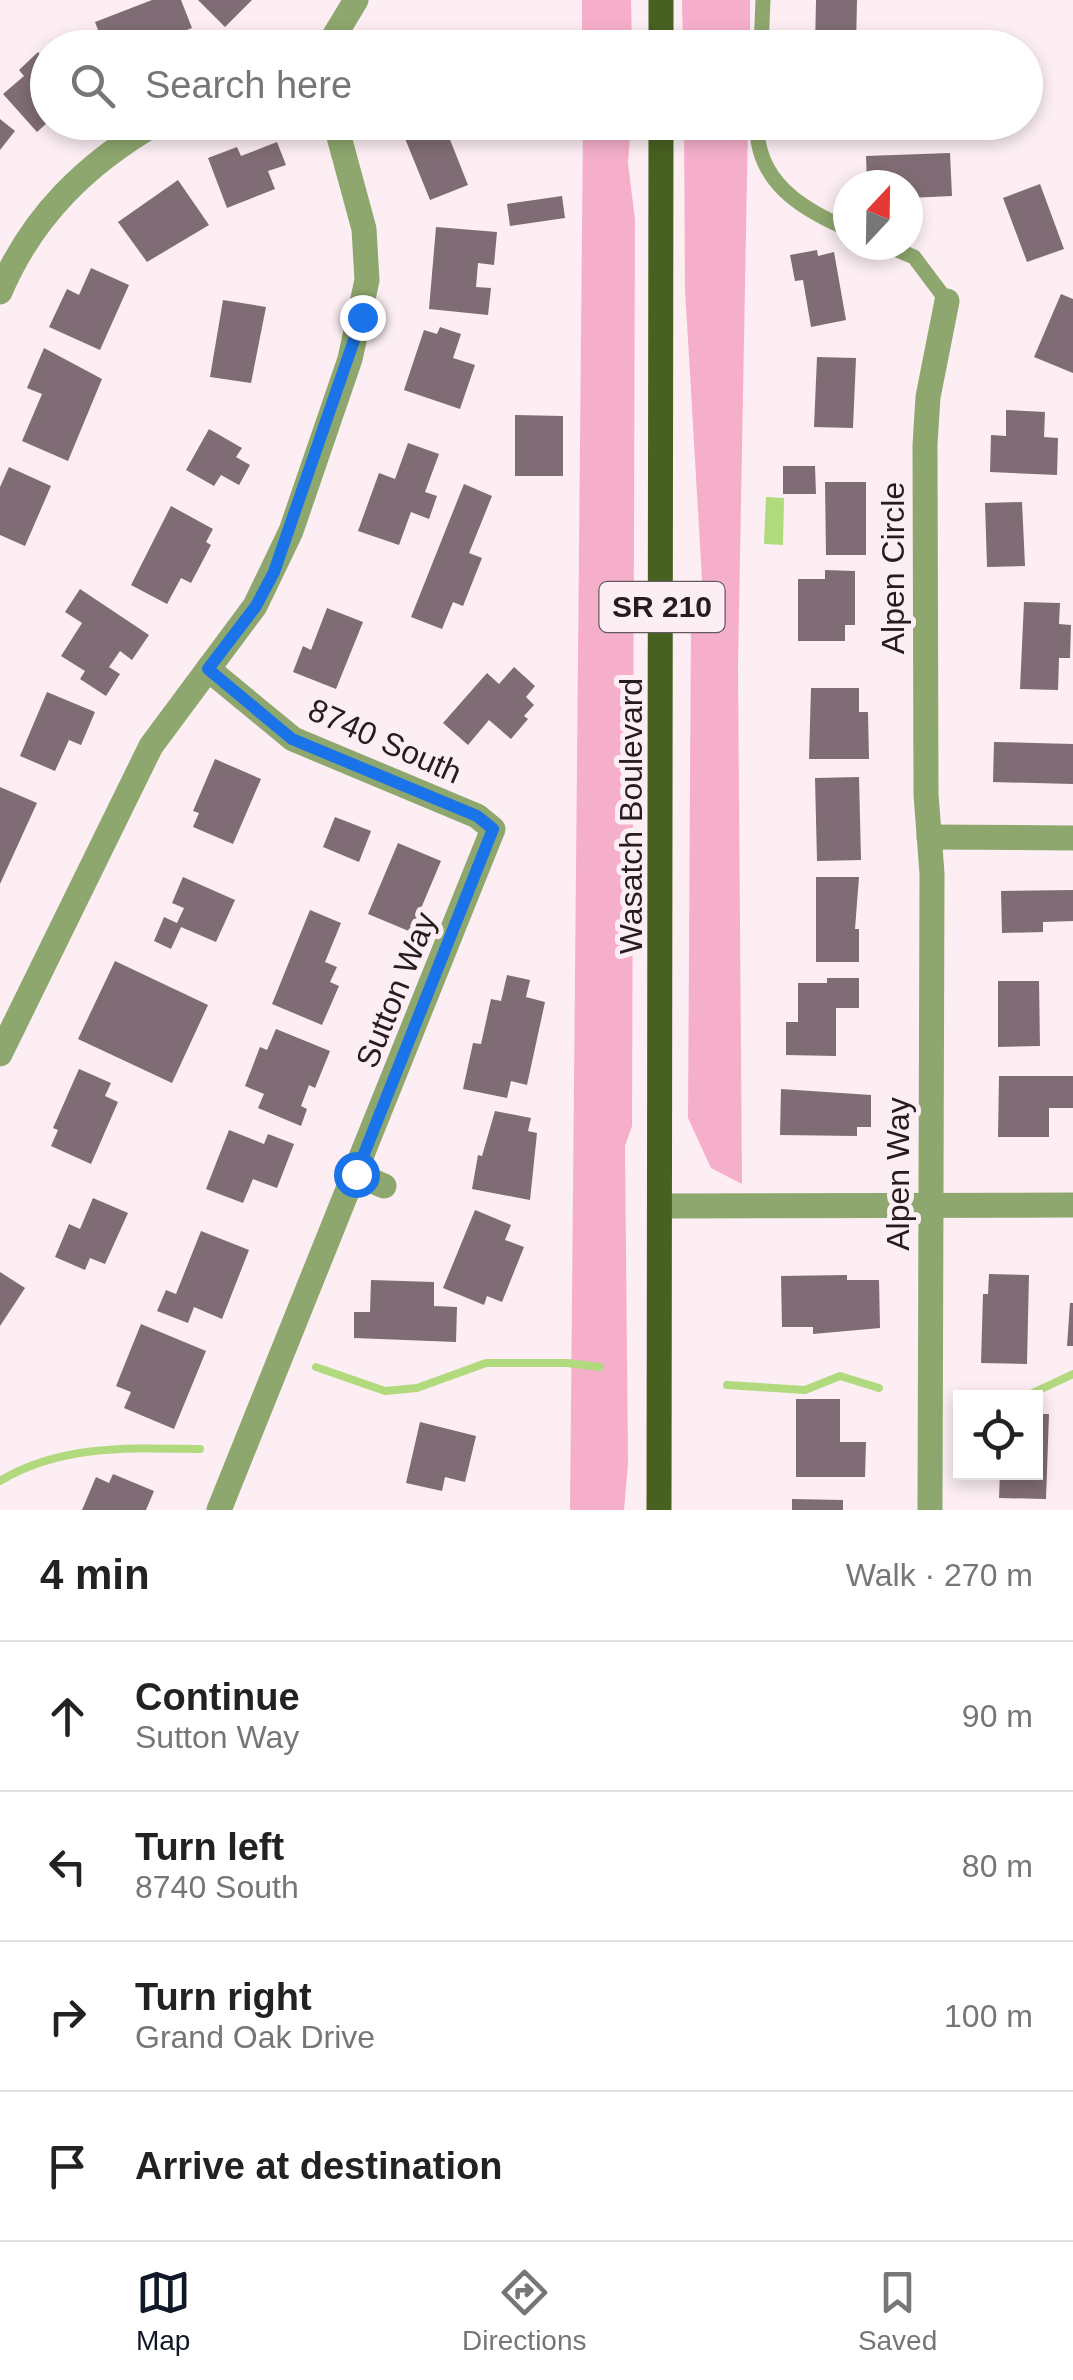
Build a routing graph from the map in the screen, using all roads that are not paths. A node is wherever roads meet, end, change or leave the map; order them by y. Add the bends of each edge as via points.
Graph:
1 (356, 0) edge
2 (661, 0) edge
3 (763, 0) edge
4 (338, 30) edge
5 (661, 30) edge
6 (762, 30) edge
7 (131, 140) edge
8 (340, 140) edge
9 (661, 140) edge
10 (761, 140) edge
11 (833, 222) edge
12 (916, 260) edge
13 (0, 292) edge
14 (947, 301) joint
15 (208, 669) junction
16 (493, 829) joint
17 (929, 837) junction
18 (1073, 838) edge
19 (0, 1054) edge
20 (356, 1174) junction
21 (384, 1186) dead end
22 (1073, 1205) edge
23 (662, 1206) junction
24 (930, 1206) junction
25 (220, 1510) edge
26 (659, 1510) edge
27 (930, 1510) edge

1 - 4 street
2 - 5 main road
3 - 6 lane
7 - 13 street via 88,168 54,202
8 - 15 street via 364,229 368,280 362,317 274,572
9 - 23 main road, Wasatch Boulevard / SR 210
10 - 11 lane via 768,170 786,198
12 - 14 lane
14 - 17 street, Alpen Circle via 924,445
15 - 16 street, 8740 South via 292,739 477,816
15 - 19 street via 151,746
16 - 20 street, Sutton Way
17 - 18 street
17 - 24 street, Alpen Way
20 - 21 street
20 - 25 street, Sutton Way
22 - 24 street
23 - 24 street
23 - 26 main road, Wasatch Boulevard / SR 210
24 - 27 street, Alpen Way

